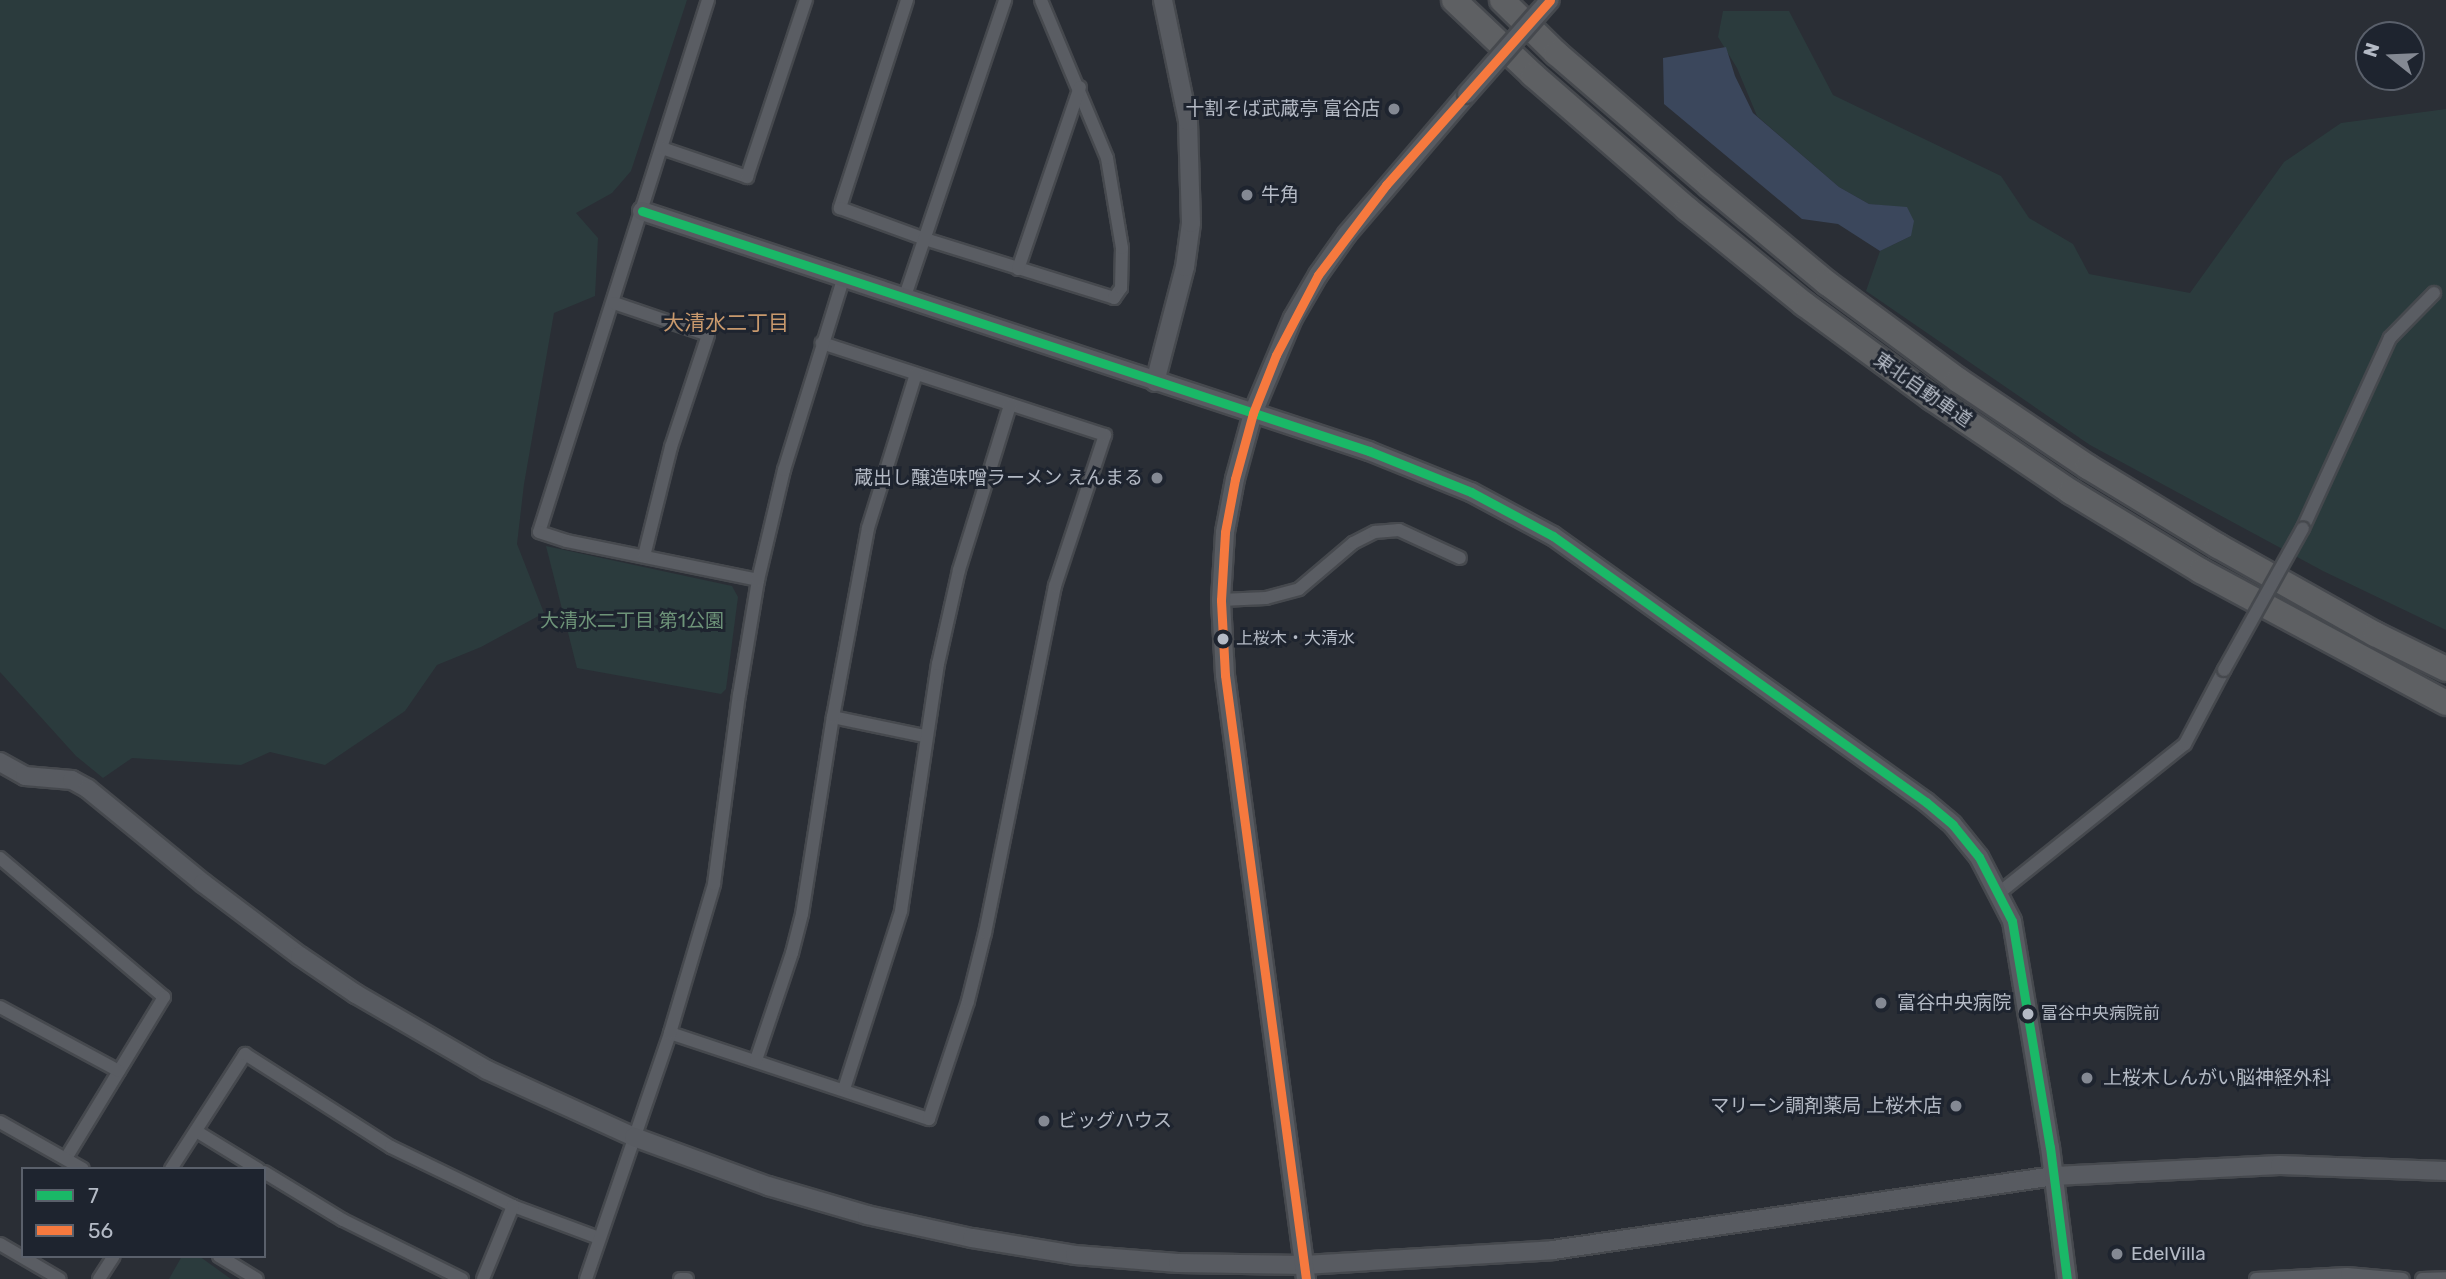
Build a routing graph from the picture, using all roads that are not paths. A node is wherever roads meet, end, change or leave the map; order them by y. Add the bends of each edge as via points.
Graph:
1 (708, 0) edge
2 (806, 0) edge
3 (908, 0) edge
4 (1005, 0) edge
5 (1041, 0) edge
6 (1163, 0) edge
7 (1454, 0) edge
8 (1502, 0) edge
9 (1550, 0) edge
10 (1080, 88) junction
11 (662, 148) junction
12 (642, 211) junction
13 (925, 239) junction
14 (1018, 269) junction
15 (843, 279) junction
16 (2434, 293) dead end
17 (904, 299) junction
18 (614, 303) junction
19 (822, 342) junction
20 (916, 374) junction
21 (1156, 382) junction
22 (1010, 405) junction
23 (1253, 413) junction
24 (644, 556) junction
25 (1460, 558) dead end
26 (758, 580) junction
27 (1221, 600) junction
28 (2446, 669) edge
29 (2446, 702) edge
30 (833, 718) junction
31 (925, 736) junction
32 (0, 762) edge
33 (0, 859) edge
34 (1999, 893) junction
35 (0, 1007) edge
36 (670, 1033) junction
37 (756, 1060) junction
38 (119, 1071) junction
39 (844, 1089) junction
40 (0, 1122) edge
41 (195, 1131) junction
42 (634, 1137) junction
43 (66, 1158) junction
44 (80, 1167) edge
45 (172, 1167) edge
46 (255, 1167) edge
47 (2446, 1171) edge
48 (266, 1173) edge
49 (2054, 1176) junction
50 (513, 1206) junction
51 (599, 1238) junction
52 (0, 1244) edge
53 (21, 1256) edge
54 (24, 1258) edge
55 (113, 1258) edge
56 (222, 1258) edge
57 (1305, 1272) edge
58 (2348, 1277) edge
59 (252, 1278) edge
60 (2446, 1278) edge
61 (60, 1279) edge
62 (99, 1279) edge
63 (463, 1279) edge
64 (484, 1279) edge
65 (586, 1279) edge
66 (680, 1279) edge
67 (687, 1279) edge
68 (2067, 1279) edge
69 (2256, 1279) edge
70 (2403, 1279) edge
71 (2422, 1279) edge
72 (2441, 1279) edge

1 - 11 street
2 - 11 street via 747,177
3 - 13 street via 840,208
4 - 13 street
5 - 10 street
6 - 21 street via 1188,121 1191,223 1185,267
7 - 29 highway, 東北自動車道 via 1687,209 1804,304 1932,398 2071,492 2201,571
8 - 28 highway, 東北自動車道 via 1710,186 1828,283 1958,380 2218,546
9 - 23 street, bridge via 1387,186 1318,275 1293,318
10 - 14 street
10 - 14 street via 1107,158 1122,248 1121,288 1114,298
11 - 12 street
12 - 15 street
12 - 18 street
13 - 14 street
13 - 17 street
15 - 17 street
15 - 19 street
16 - 34 street, bridge via 2390,338 2303,528 2185,744
17 - 21 street
18 - 24 street via 708,335 671,447
18 - 24 street via 539,532
19 - 20 street
19 - 26 street
20 - 22 street
20 - 30 street via 868,528
21 - 23 street
22 - 31 street via 959,570
22 - 39 street via 1105,435 1055,586 985,933 929,1119
23 - 27 street via 1225,532
23 - 34 street via 1438,477 1553,536 1926,802 1979,857
24 - 26 street
25 - 27 street via 1399,530 1374,532 1353,543 1299,589 1266,598
26 - 36 street via 714,884
27 - 57 street via 1225,675
30 - 31 street
30 - 37 street via 800,925
31 - 39 street via 901,911
32 - 42 street via 25,776 72,780 89,789 203,883 356,993 487,1070
33 - 38 street via 163,997
34 - 49 street via 2018,945
35 - 38 street
36 - 37 street
36 - 42 street
37 - 39 street
38 - 43 street
40 - 43 street
41 - 45 street
41 - 46 street
41 - 50 street via 245,1054 391,1147
42 - 51 street
42 - 57 street via 768,1186 867,1215 972,1238 1075,1255
43 - 44 street
47 - 49 street via 2280,1165
48 - 63 street via 343,1220
49 - 57 street via 1553,1250
49 - 68 street
50 - 51 street
50 - 64 street
51 - 65 street
52 - 53 street
54 - 61 street
55 - 62 street
56 - 59 street
58 - 69 street
58 - 70 street
60 - 72 street
66 - 67 street
71 - 72 street

